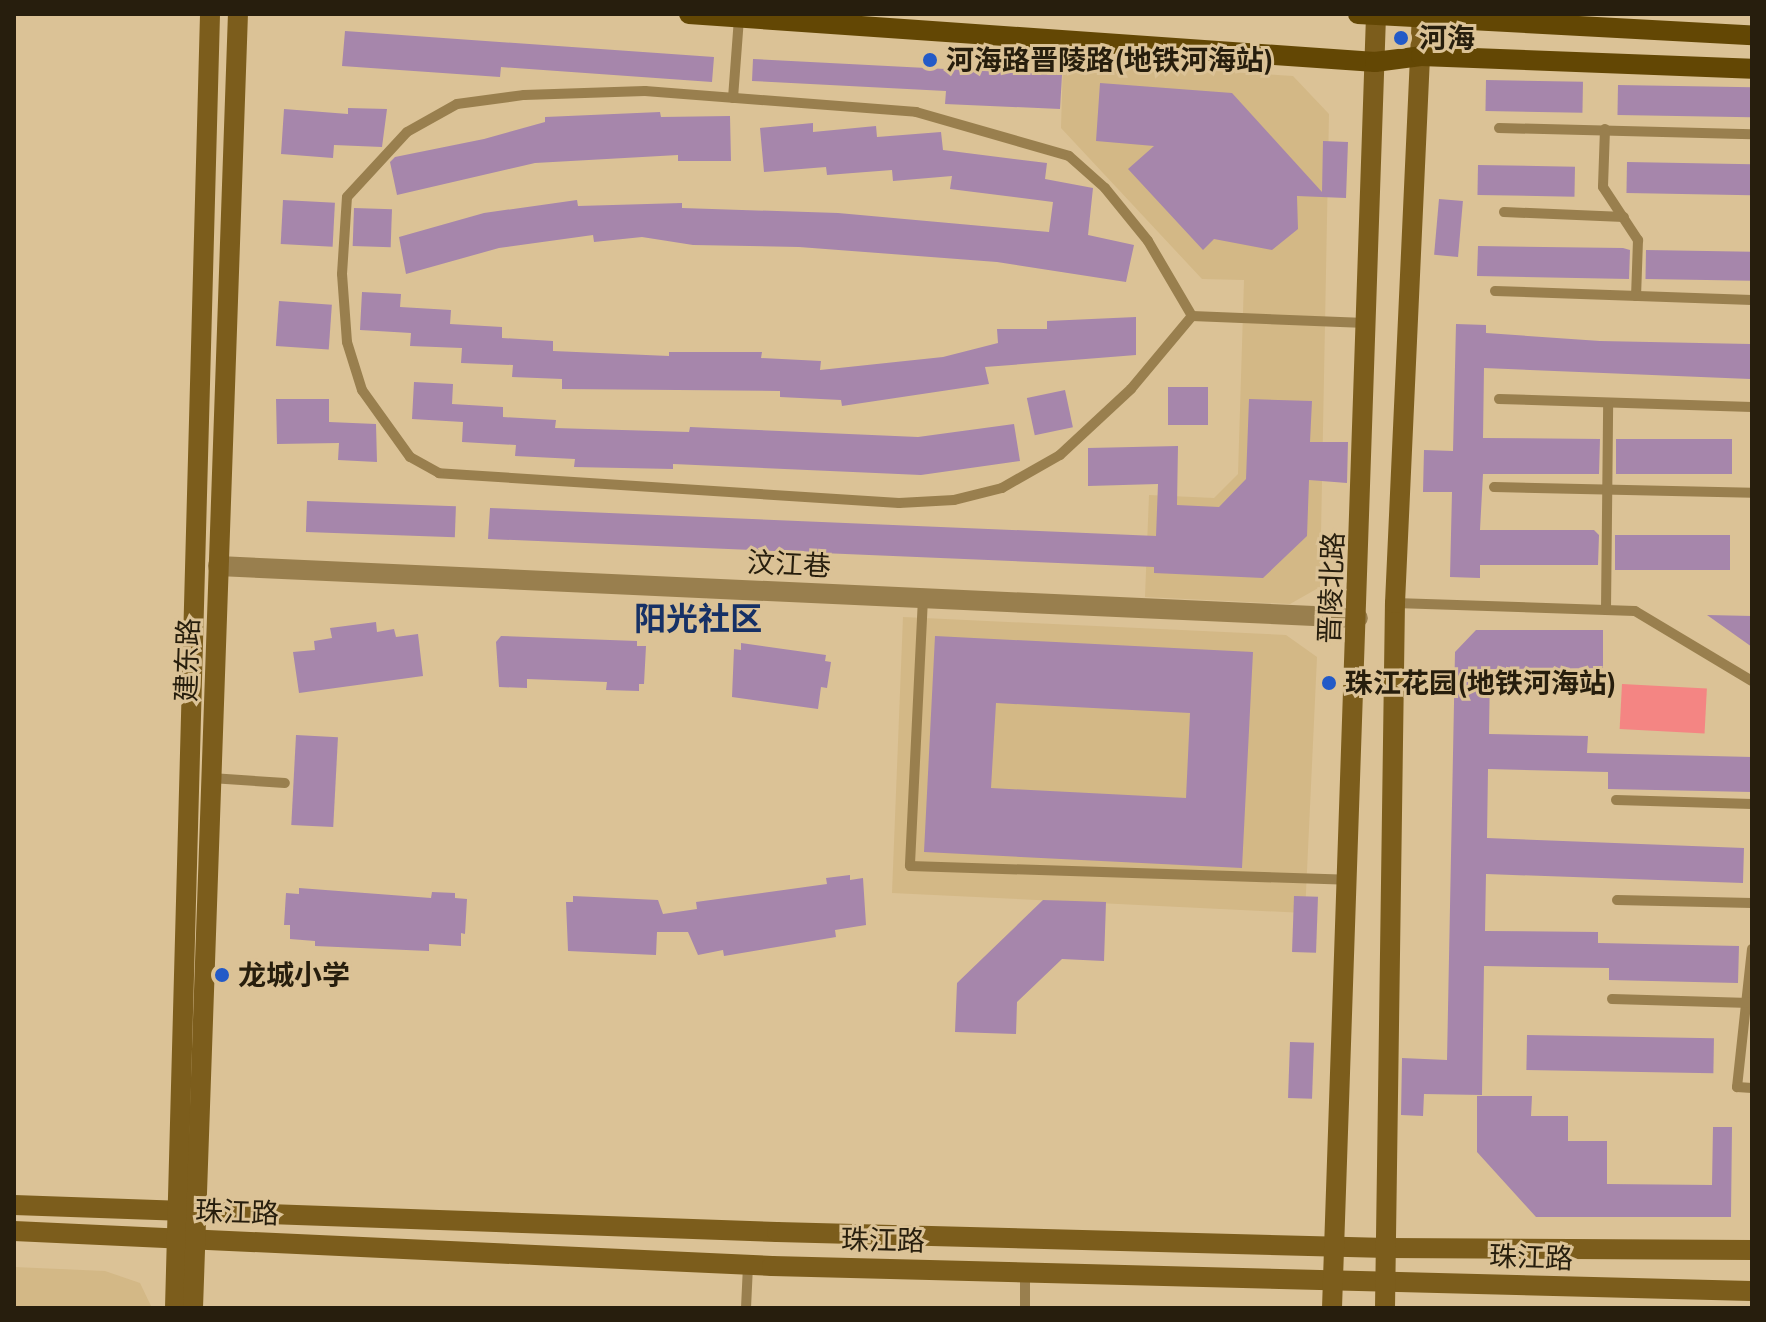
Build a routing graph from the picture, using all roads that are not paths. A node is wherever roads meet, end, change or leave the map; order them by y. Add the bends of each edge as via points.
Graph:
1 (210, 14) edge
2 (238, 14) edge
3 (689, 14) edge
4 (1370, 14) edge
5 (1422, 16) edge
6 (739, 18) junction
7 (1752, 35) edge
8 (1421, 56) junction
9 (1375, 62) junction
10 (1752, 69) edge
11 (733, 98) junction
12 (1499, 128) dead end
13 (1605, 129) junction
14 (1752, 134) edge
15 (1504, 212) dead end
16 (1624, 217) junction
17 (1495, 291) dead end
18 (1636, 296) junction
19 (1752, 300) edge
20 (1192, 316) junction
21 (1368, 323) junction
22 (1499, 399) dead end
23 (1608, 404) junction
24 (1752, 407) edge
25 (1494, 487) dead end
26 (1607, 490) junction
27 (1752, 493) edge
28 (218, 566) junction
29 (923, 598) junction
30 (1395, 603) junction
31 (1606, 610) junction
32 (1358, 618) junction
33 (1752, 681) edge
34 (211, 778) junction
35 (285, 783) dead end
36 (1616, 800) dead end
37 (1752, 804) edge
38 (1348, 880) junction
39 (1617, 900) dead end
40 (1752, 903) edge
41 (1752, 949) edge
42 (1612, 999) dead end
43 (1749, 1002) edge
44 (1752, 1088) edge
45 (14, 1205) edge
46 (186, 1211) junction
47 (14, 1231) edge
48 (185, 1238) junction
49 (1333, 1246) junction
50 (1387, 1248) junction
51 (1752, 1250) edge
52 (748, 1265) junction
53 (1025, 1272) junction
54 (1332, 1278) junction
55 (1386, 1280) junction
56 (1752, 1291) edge
57 (175, 1308) edge
58 (193, 1308) edge
59 (746, 1308) edge
60 (1025, 1308) edge
61 (1332, 1308) edge
62 (1385, 1308) edge

1 - 46 street, 建东路
2 - 28 street, 建东路
3 - 6 main road
4 - 5 main road
4 - 9 street, 晋陵北路
5 - 7 main road
5 - 8 street
6 - 9 main road
6 - 11 lane
8 - 9 main road
8 - 10 main road
8 - 30 street
9 - 21 street, 晋陵北路
11 - 20 lane via 916,112 1069,156 1105,188 1148,241
11 - 20 lane via 645,91 524,95 457,104 407,132 367,170 347,197 342,274 347,342 362,390 410,457 439,473 899,503 954,500 1002,488 1060,455 1131,389
12 - 13 lane
13 - 14 lane
13 - 16 lane via 1603,187
15 - 16 lane
16 - 18 lane via 1638,240
17 - 18 lane
18 - 19 lane
20 - 21 lane
21 - 32 street, 晋陵北路
22 - 23 lane
23 - 24 lane
23 - 26 lane
25 - 26 lane
26 - 27 lane
26 - 31 lane
28 - 29 street, 汶江巷
28 - 34 street, 建东路
29 - 32 street, 汶江巷
29 - 38 lane via 910,866
30 - 31 lane
30 - 50 street
31 - 33 lane via 1635,611
32 - 38 street, 晋陵北路
34 - 35 lane
34 - 46 street, 建东路
36 - 37 lane
38 - 49 street, 晋陵北路
39 - 40 lane
41 - 43 lane
42 - 43 lane
43 - 44 lane via 1737,1087
45 - 46 street, 珠江路
46 - 48 street, 建东路
46 - 49 street, 珠江路
47 - 48 street, 珠江路
48 - 52 street, 珠江路
48 - 57 street, 建东路
48 - 58 street, 建东路
49 - 50 street, 珠江路
49 - 54 street, 晋陵北路
50 - 51 street, 珠江路
50 - 55 street
52 - 53 street, 珠江路
52 - 59 lane
53 - 54 street, 珠江路
53 - 60 lane
54 - 55 street, 珠江路
54 - 61 street, 晋陵北路
55 - 56 street, 珠江路
55 - 62 street

